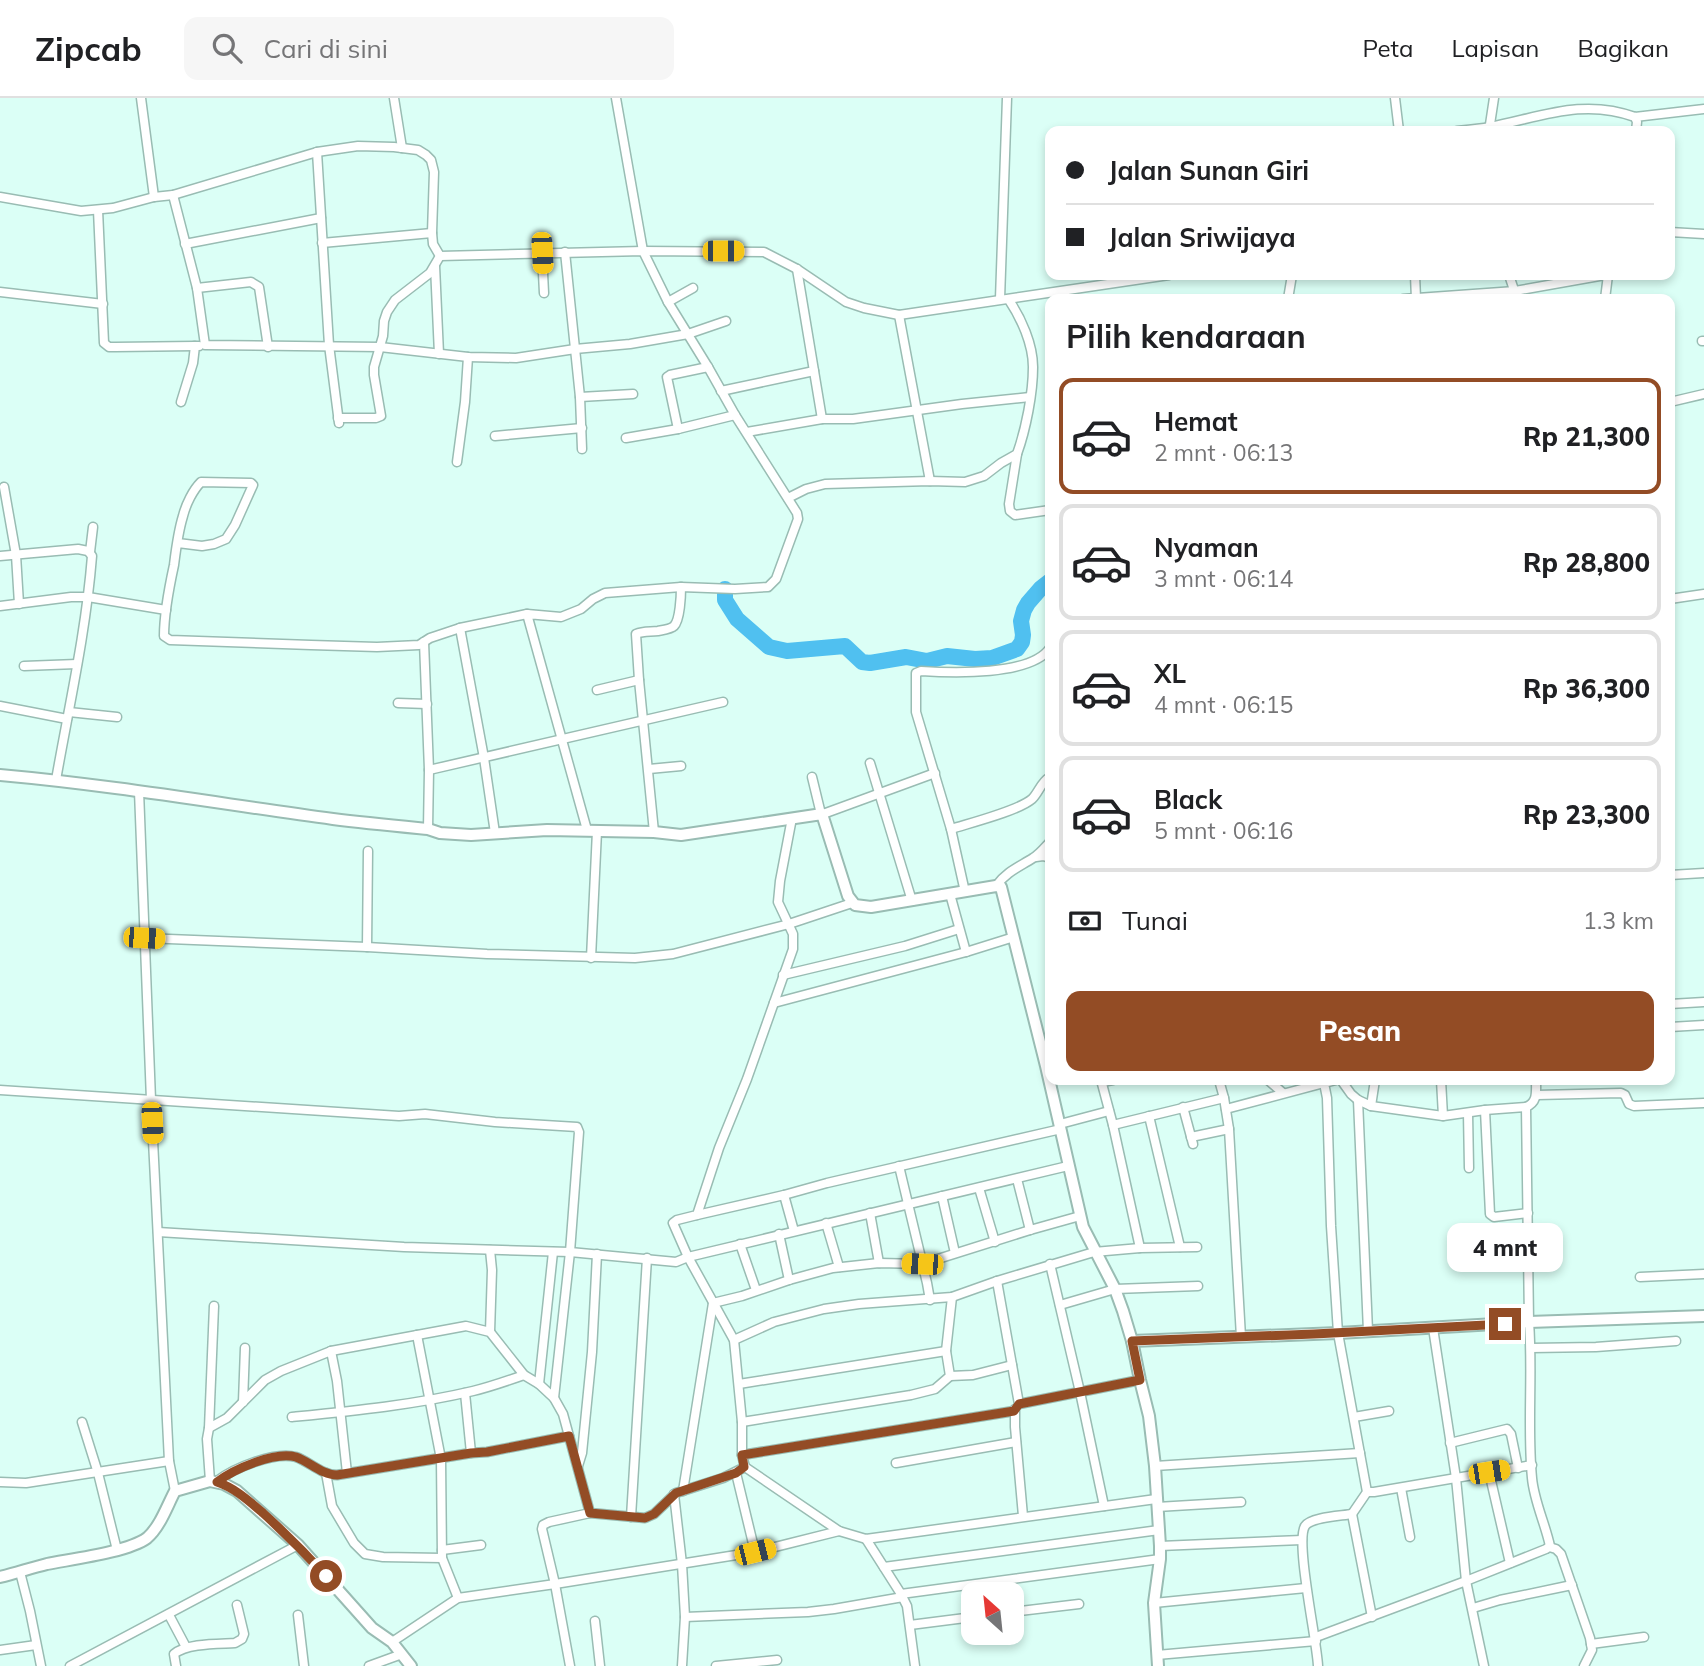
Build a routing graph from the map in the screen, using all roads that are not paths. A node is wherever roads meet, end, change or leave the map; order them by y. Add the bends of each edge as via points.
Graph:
1 (141, 98) edge
2 (394, 98) edge
3 (616, 98) edge
4 (1007, 98) edge
5 (1395, 98) edge
6 (1494, 98) edge
7 (1702, 98) edge
8 (1600, 102) edge
9 (1704, 108) edge
10 (1635, 117) junction
11 (1398, 126) edge
12 (1490, 126) edge
13 (1500, 126) edge
14 (1637, 126) edge
15 (402, 148) junction
16 (317, 152) junction
17 (173, 195) junction
18 (0, 197) edge
19 (154, 197) junction
20 (98, 210) junction
21 (320, 218) junction
22 (1675, 232) edge
23 (432, 233) junction
24 (1704, 234) edge
25 (322, 243) junction
26 (185, 244) junction
27 (643, 251) junction
28 (565, 252) junction
29 (542, 253) junction
30 (437, 260) junction
31 (797, 270) junction
32 (1135, 280) edge
33 (1584, 280) edge
34 (197, 288) junction
35 (693, 288) dead end
36 (0, 292) edge
37 (544, 293) dead end
38 (1521, 294) edge
39 (1004, 299) junction
40 (668, 302) junction
41 (103, 304) junction
42 (899, 315) junction
43 (726, 321) dead end
44 (688, 334) junction
45 (205, 345) junction
46 (329, 345) junction
47 (195, 346) junction
48 (268, 347) junction
49 (380, 347) junction
50 (575, 349) junction
51 (439, 354) junction
52 (468, 357) junction
53 (708, 367) junction
54 (814, 371) junction
55 (721, 391) junction
56 (633, 394) dead end
57 (1704, 394) edge
58 (580, 397) junction
59 (1030, 397) junction
60 (1675, 401) edge
61 (181, 402) dead end
62 (917, 411) junction
63 (735, 415) junction
64 (822, 419) junction
65 (582, 428) junction
66 (678, 429) junction
67 (747, 432) junction
68 (495, 436) dead end
69 (626, 438) dead end
70 (582, 449) dead end
71 (1017, 454) junction
72 (457, 462) dead end
73 (930, 481) junction
74 (4, 487) dead end
75 (788, 498) junction
76 (1045, 511) edge
77 (93, 527) dead end
78 (177, 543) junction
79 (90, 552) junction
80 (16, 555) junction
81 (0, 556) edge
82 (681, 587) junction
83 (1704, 594) edge
84 (88, 597) junction
85 (1675, 598) edge
86 (19, 604) junction
87 (0, 606) edge
88 (166, 610) junction
89 (527, 614) junction
90 (460, 628) junction
91 (424, 642) junction
92 (1045, 654) edge
93 (77, 664) junction
94 (24, 666) dead end
95 (639, 680) junction
96 (597, 691) dead end
97 (723, 702) dead end
98 (398, 704) dead end
99 (427, 704) junction
100 (0, 706) edge
101 (68, 716) junction
102 (117, 718) dead end
103 (643, 720) junction
104 (563, 740) junction
105 (484, 758) junction
106 (870, 763) dead end
107 (681, 766) dead end
108 (649, 769) junction
109 (429, 770) junction
110 (935, 773) junction
111 (0, 775) edge
112 (812, 778) dead end
113 (56, 780) junction
114 (1045, 780) edge
115 (139, 791) junction
116 (880, 793) junction
117 (822, 814) junction
118 (792, 818) junction
119 (428, 829) junction
120 (951, 829) junction
121 (592, 831) junction
122 (654, 832) junction
123 (495, 833) junction
124 (1045, 847) edge
125 (368, 851) dead end
126 (1036, 857) junction
127 (1045, 858) edge
128 (1704, 873) edge
129 (1675, 875) edge
130 (996, 886) junction
131 (965, 892) junction
132 (950, 894) junction
133 (912, 901) junction
134 (852, 903) junction
135 (789, 925) junction
136 (959, 929) junction
137 (1014, 937) junction
138 (144, 938) junction
139 (367, 947) junction
140 (966, 952) junction
141 (592, 958) junction
142 (783, 975) junction
143 (1704, 1002) edge
144 (774, 1003) junction
145 (1675, 1003) edge
146 (1704, 1025) edge
147 (1675, 1027) edge
148 (1045, 1055) edge
149 (1052, 1085) edge
150 (1102, 1085) edge
151 (1220, 1085) edge
152 (1274, 1085) edge
153 (1316, 1085) edge
154 (1324, 1085) edge
155 (1345, 1085) edge
156 (1374, 1085) edge
157 (1441, 1085) edge
158 (1536, 1085) edge
159 (0, 1090) edge
160 (1283, 1093) junction
161 (1537, 1095) junction
162 (1224, 1098) junction
163 (151, 1100) junction
164 (1358, 1100) junction
165 (1704, 1103) edge
166 (1371, 1106) junction
167 (1184, 1107) junction
168 (1526, 1107) junction
169 (1226, 1109) junction
170 (1485, 1110) junction
171 (1109, 1111) junction
172 (1468, 1113) junction
173 (1149, 1116) junction
174 (1443, 1116) junction
175 (1113, 1125) junction
176 (1061, 1127) junction
177 (1229, 1129) junction
178 (899, 1166) junction
179 (1068, 1166) junction
180 (1469, 1168) dead end
181 (1017, 1179) junction
182 (979, 1188) junction
183 (784, 1195) junction
184 (942, 1196) junction
185 (907, 1204) junction
186 (870, 1213) junction
187 (1528, 1213) junction
188 (697, 1214) junction
189 (1080, 1216) junction
190 (826, 1223) junction
191 (1030, 1230) junction
192 (794, 1231) junction
193 (158, 1232) junction
194 (779, 1234) junction
195 (995, 1242) junction
196 (740, 1244) junction
197 (1180, 1247) junction
198 (1197, 1247) dead end
199 (1140, 1248) junction
200 (490, 1250) junction
201 (552, 1252) junction
202 (569, 1252) junction
203 (1094, 1252) junction
204 (955, 1253) junction
205 (597, 1254) junction
206 (688, 1257) junction
207 (647, 1258) junction
208 (879, 1263) junction
209 (922, 1264) junction
210 (1050, 1264) junction
211 (839, 1267) junction
212 (1704, 1274) edge
213 (1640, 1277) dead end
214 (789, 1280) junction
215 (997, 1281) junction
216 (1198, 1286) dead end
217 (1115, 1289) junction
218 (757, 1290) junction
219 (952, 1297) junction
220 (930, 1300) junction
221 (713, 1303) junction
222 (1060, 1305) junction
223 (214, 1306) dead end
224 (1704, 1316) edge
225 (1529, 1322) junction
226 (1433, 1328) junction
227 (1368, 1331) junction
228 (490, 1332) junction
229 (1338, 1333) junction
230 (417, 1335) junction
231 (1241, 1337) junction
232 (734, 1340) junction
233 (1132, 1341) junction
234 (1676, 1341) dead end
235 (245, 1348) dead end
236 (1531, 1348) junction
237 (946, 1350) junction
238 (331, 1351) junction
239 (1012, 1365) junction
240 (524, 1375) junction
241 (950, 1376) junction
242 (1140, 1380) junction
243 (539, 1384) junction
244 (739, 1384) junction
245 (1080, 1392) junction
246 (465, 1393) junction
247 (554, 1398) junction
248 (430, 1399) junction
249 (243, 1402) junction
250 (1017, 1408) junction
251 (1389, 1411) dead end
252 (340, 1412) junction
253 (1354, 1417) junction
254 (292, 1418) dead end
255 (82, 1422) dead end
256 (742, 1422) junction
257 (209, 1428) junction
258 (569, 1436) junction
259 (1016, 1442) junction
260 (1450, 1443) junction
261 (471, 1453) junction
262 (1360, 1453) junction
263 (742, 1455) junction
264 (441, 1459) junction
265 (169, 1461) junction
266 (896, 1462) dead end
267 (1532, 1465) junction
268 (578, 1466) junction
269 (1155, 1466) junction
270 (744, 1467) junction
271 (1518, 1468) junction
272 (1489, 1472) junction
273 (98, 1473) junction
274 (326, 1473) junction
275 (347, 1473) junction
276 (736, 1473) junction
277 (1456, 1478) junction
278 (214, 1481) junction
279 (0, 1482) edge
280 (1401, 1488) junction
281 (684, 1490) junction
282 (175, 1491) junction
283 (1367, 1492) junction
284 (674, 1494) junction
285 (1241, 1502) dead end
286 (1157, 1503) junction
287 (1104, 1506) junction
288 (590, 1513) junction
289 (1352, 1514) junction
290 (1023, 1516) junction
291 (631, 1517) junction
292 (1159, 1530) junction
293 (839, 1531) junction
294 (1410, 1538) dead end
295 (866, 1539) junction
296 (1302, 1540) junction
297 (298, 1545) junction
298 (481, 1545) dead end
299 (1160, 1546) junction
300 (1549, 1547) junction
301 (117, 1550) junction
302 (755, 1552) junction
303 (442, 1554) junction
304 (1160, 1559) junction
305 (682, 1563) junction
306 (1510, 1563) junction
307 (884, 1567) junction
308 (20, 1572) junction
309 (0, 1577) edge
310 (1466, 1581) junction
311 (555, 1584) junction
312 (1572, 1585) junction
313 (1306, 1588) junction
314 (902, 1595) junction
315 (457, 1598) junction
316 (1154, 1603) junction
317 (1079, 1604) dead end
318 (237, 1605) dead end
319 (1473, 1608) junction
320 (1024, 1611) edge
321 (169, 1615) junction
322 (298, 1615) dead end
323 (685, 1617) junction
324 (1372, 1617) junction
325 (961, 1619) edge
326 (595, 1621) dead end
327 (910, 1625) junction
328 (1644, 1637) dead end
329 (1316, 1639) junction
330 (392, 1642) junction
331 (36, 1644) junction
332 (1591, 1644) junction
333 (186, 1647) junction
334 (0, 1650) edge
335 (402, 1654) junction
336 (778, 1660) dead end
337 (1158, 1661) edge
338 (1321, 1665) edge
339 (41, 1666) edge
340 (70, 1666) edge
341 (176, 1666) edge
342 (304, 1666) edge
343 (369, 1666) edge
344 (411, 1666) edge
345 (570, 1666) edge
346 (600, 1666) edge
347 (682, 1666) edge
348 (716, 1666) edge
349 (915, 1666) edge
350 (1484, 1666) edge
351 (1584, 1666) edge

1 - 19 street
2 - 15 street
3 - 27 street
4 - 39 street
5 - 11 street
6 - 12 street
7 - 9 street
8 - 10 street
8 - 13 street via 1563,107
9 - 10 street
10 - 14 street
15 - 16 street via 358,146
15 - 23 street via 418,150 433,165
16 - 17 street
16 - 21 street
17 - 19 street
17 - 26 street
18 - 20 street
19 - 20 street
20 - 41 street
21 - 25 street
21 - 26 street
22 - 24 street
23 - 25 street
23 - 30 street
25 - 46 street
26 - 34 street
27 - 28 street
27 - 31 street via 764,252
27 - 40 street
28 - 29 street
28 - 50 street
29 - 30 street
29 - 37 street
30 - 49 street via 430,273 391,305
30 - 51 street
31 - 42 street via 846,302
31 - 54 street
32 - 39 street
33 - 38 street
34 - 45 street
34 - 48 street via 257,285
35 - 40 street
36 - 41 street
39 - 42 street
39 - 59 street via 1020,319 1032,357
40 - 44 street
41 - 47 street via 103,340 109,347
42 - 62 street
43 - 44 street
44 - 50 street
44 - 53 street
45 - 47 street
45 - 48 street
46 - 48 street
46 - 49 street
46 - 49 street via 338,420 381,416 374,375
47 - 61 street
49 - 51 street
50 - 52 street via 516,358
50 - 58 street
51 - 52 street
52 - 72 street
53 - 55 street
53 - 66 street via 667,377
54 - 55 street
54 - 64 street
55 - 63 street
56 - 58 street
57 - 60 street
58 - 65 street
59 - 62 street
59 - 71 street
62 - 64 street
62 - 73 street
63 - 66 street
63 - 67 street
64 - 67 street
65 - 68 street
65 - 70 street
66 - 69 street
67 - 75 street
71 - 73 street via 975,480
71 - 76 street via 1010,511 1015,515
73 - 75 street via 825,484
74 - 80 street
75 - 82 street via 798,519 776,579 768,587
77 - 79 street
78 - 78 street via 183,514 198,484 253,485 226,539 202,545
78 - 88 street
79 - 80 street
79 - 84 street
80 - 81 street
80 - 86 street
82 - 89 street via 605,593 561,617
82 - 95 street via 677,623 636,634
83 - 85 street
84 - 86 street
84 - 88 street
84 - 93 street
86 - 87 street
88 - 91 street via 164,636 170,640 377,647
89 - 90 street
89 - 104 street
90 - 91 street
90 - 105 street
91 - 99 street
92 - 110 street via 1007,668 916,673 916,712
93 - 94 street
93 - 101 street
95 - 96 street
95 - 103 street
97 - 103 street
98 - 99 street
99 - 109 street
100 - 101 street
101 - 102 street
101 - 113 street
103 - 104 street
103 - 108 street
104 - 105 street
104 - 121 street
105 - 109 street
105 - 123 street
106 - 116 street
107 - 108 street
108 - 122 street
109 - 119 street
110 - 116 street
110 - 120 street
111 - 113 street
112 - 117 street
113 - 115 street
114 - 120 street via 1030,800
115 - 119 street
115 - 138 street
116 - 117 street
116 - 133 street
117 - 118 street
117 - 134 street
118 - 122 street via 689,835
118 - 135 street via 778,902
119 - 123 street via 459,835
120 - 131 street
121 - 122 street
121 - 123 street
121 - 141 street
124 - 126 street
125 - 139 street
126 - 127 street
126 - 130 street via 1010,871
128 - 129 street
130 - 131 street
130 - 137 street via 1002,888
131 - 132 street
132 - 133 street
132 - 136 street
133 - 134 street via 871,907
134 - 135 street
135 - 141 street via 673,954
135 - 142 street via 793,949
136 - 140 street
136 - 142 street
137 - 140 street
137 - 148 street
138 - 139 street
138 - 163 street
139 - 141 street
140 - 144 street
142 - 144 street
143 - 145 street
144 - 188 street
146 - 147 street
149 - 176 street
150 - 171 street
151 - 162 street
152 - 160 street
153 - 160 street
154 - 229 street
155 - 164 street
156 - 166 street
157 - 174 street
158 - 161 street
159 - 163 street
160 - 169 street
161 - 165 street via 1621,1093 1634,1106
161 - 168 street
162 - 167 street
162 - 169 street
163 - 193 street
163 - 202 street via 576,1126
164 - 166 street
164 - 227 street
166 - 174 street
167 - 173 street
167 - 177 street via 1192,1141
168 - 170 street
168 - 187 street
169 - 177 street
170 - 172 street
170 - 187 street via 1490,1214
171 - 175 street
171 - 176 street
172 - 174 street
172 - 180 street
173 - 175 street
173 - 197 street
175 - 199 street
176 - 178 street
176 - 179 street
177 - 231 street
178 - 183 street
178 - 185 street
179 - 181 street
179 - 189 street
181 - 182 street
181 - 191 street
182 - 184 street
182 - 195 street
183 - 188 street
183 - 192 street
184 - 185 street
184 - 204 street
185 - 186 street
185 - 209 street
186 - 190 street
186 - 208 street
187 - 225 street
188 - 206 street via 673,1223
189 - 191 street
189 - 203 street
190 - 192 street
190 - 211 street
191 - 195 street
192 - 194 street
193 - 200 street
193 - 265 street
194 - 196 street
194 - 214 street
195 - 204 street
196 - 206 street
196 - 218 street
197 - 198 street
197 - 199 street
199 - 203 street
200 - 201 street
200 - 228 street
201 - 202 street
201 - 243 street
202 - 205 street
202 - 247 street
203 - 210 street
203 - 217 street
204 - 209 street
205 - 207 street
205 - 268 street via 592,1352
206 - 207 street via 676,1262
206 - 221 street
207 - 291 street
208 - 209 street
208 - 211 street
209 - 220 street
210 - 215 street
210 - 222 street
211 - 214 street
212 - 213 street
214 - 218 street
215 - 219 street
215 - 239 street
216 - 217 street
217 - 222 street
217 - 233 street
218 - 221 street
219 - 220 street
219 - 237 street
220 - 232 street via 824,1309 774,1322
221 - 232 street
221 - 281 street
222 - 245 street
223 - 257 street
224 - 225 street
225 - 226 street
225 - 236 street
226 - 227 street
226 - 260 street
227 - 229 street
228 - 230 street via 466,1326
228 - 240 street
229 - 231 street
229 - 253 street
230 - 238 street
230 - 248 street
231 - 233 street
232 - 244 street
233 - 242 street
234 - 236 street
235 - 249 street
236 - 267 street
237 - 241 street
237 - 244 street
238 - 249 street via 265,1380
238 - 252 street
239 - 241 street
239 - 250 street
240 - 243 street
240 - 246 street
241 - 256 street via 932,1391
242 - 245 street
242 - 269 street
243 - 247 street
244 - 256 street
245 - 250 street
245 - 287 street
246 - 248 street
246 - 261 street
247 - 258 street
248 - 252 street
248 - 264 street
249 - 257 street
250 - 259 street
250 - 263 street
251 - 253 street
252 - 254 street
252 - 275 street
253 - 262 street
255 - 273 street
256 - 263 street
257 - 278 street
258 - 261 street
258 - 268 street
259 - 266 street
259 - 290 street
260 - 271 street via 1507,1429
260 - 277 street
261 - 264 street
262 - 269 street
262 - 283 street
263 - 270 street
264 - 275 street
264 - 303 street
265 - 273 street
265 - 282 street
267 - 271 street
267 - 300 street
268 - 288 street
269 - 286 street
270 - 276 street
270 - 293 street
271 - 272 street
272 - 277 street
272 - 306 street
273 - 279 street
273 - 301 street
274 - 275 street
274 - 278 street via 284,1455 243,1466
274 - 303 street via 332,1506 365,1554
276 - 281 street
276 - 302 street
277 - 280 street
277 - 310 street
278 - 282 street
278 - 297 street via 237,1492
280 - 283 street
280 - 294 street
281 - 284 street
282 - 301 street via 149,1536
283 - 289 street
284 - 291 street via 650,1516
284 - 305 street
285 - 286 street
286 - 287 street
286 - 292 street
287 - 290 street
288 - 291 street
288 - 311 street via 543,1525
289 - 296 street via 1311,1521
289 - 324 street
290 - 295 street
292 - 299 street
292 - 307 street
293 - 295 street
293 - 302 street
295 - 307 street
296 - 299 street
296 - 313 street
297 - 321 street
297 - 330 street via 372,1628
298 - 303 street
299 - 304 street
300 - 306 street
300 - 312 street via 1561,1554
301 - 308 street
302 - 305 street
303 - 315 street
304 - 314 street
304 - 316 street
305 - 311 street
305 - 323 street
306 - 310 street
307 - 314 street
308 - 309 street
308 - 331 street
310 - 319 street
310 - 324 street
311 - 315 street
311 - 345 street
312 - 319 street
312 - 332 street
313 - 316 street
313 - 329 street
314 - 323 street via 808,1612
314 - 327 street
315 - 330 street
316 - 337 street
317 - 320 street
318 - 333 street via 242,1639
319 - 350 street
321 - 333 street
321 - 340 street
322 - 342 street
323 - 347 street
324 - 329 street
325 - 327 street
326 - 346 street
327 - 349 street
328 - 332 street
329 - 337 street
329 - 338 street
330 - 335 street
331 - 334 street
331 - 339 street
332 - 351 street
333 - 341 street via 174,1654
335 - 343 street
335 - 344 street
336 - 348 street

